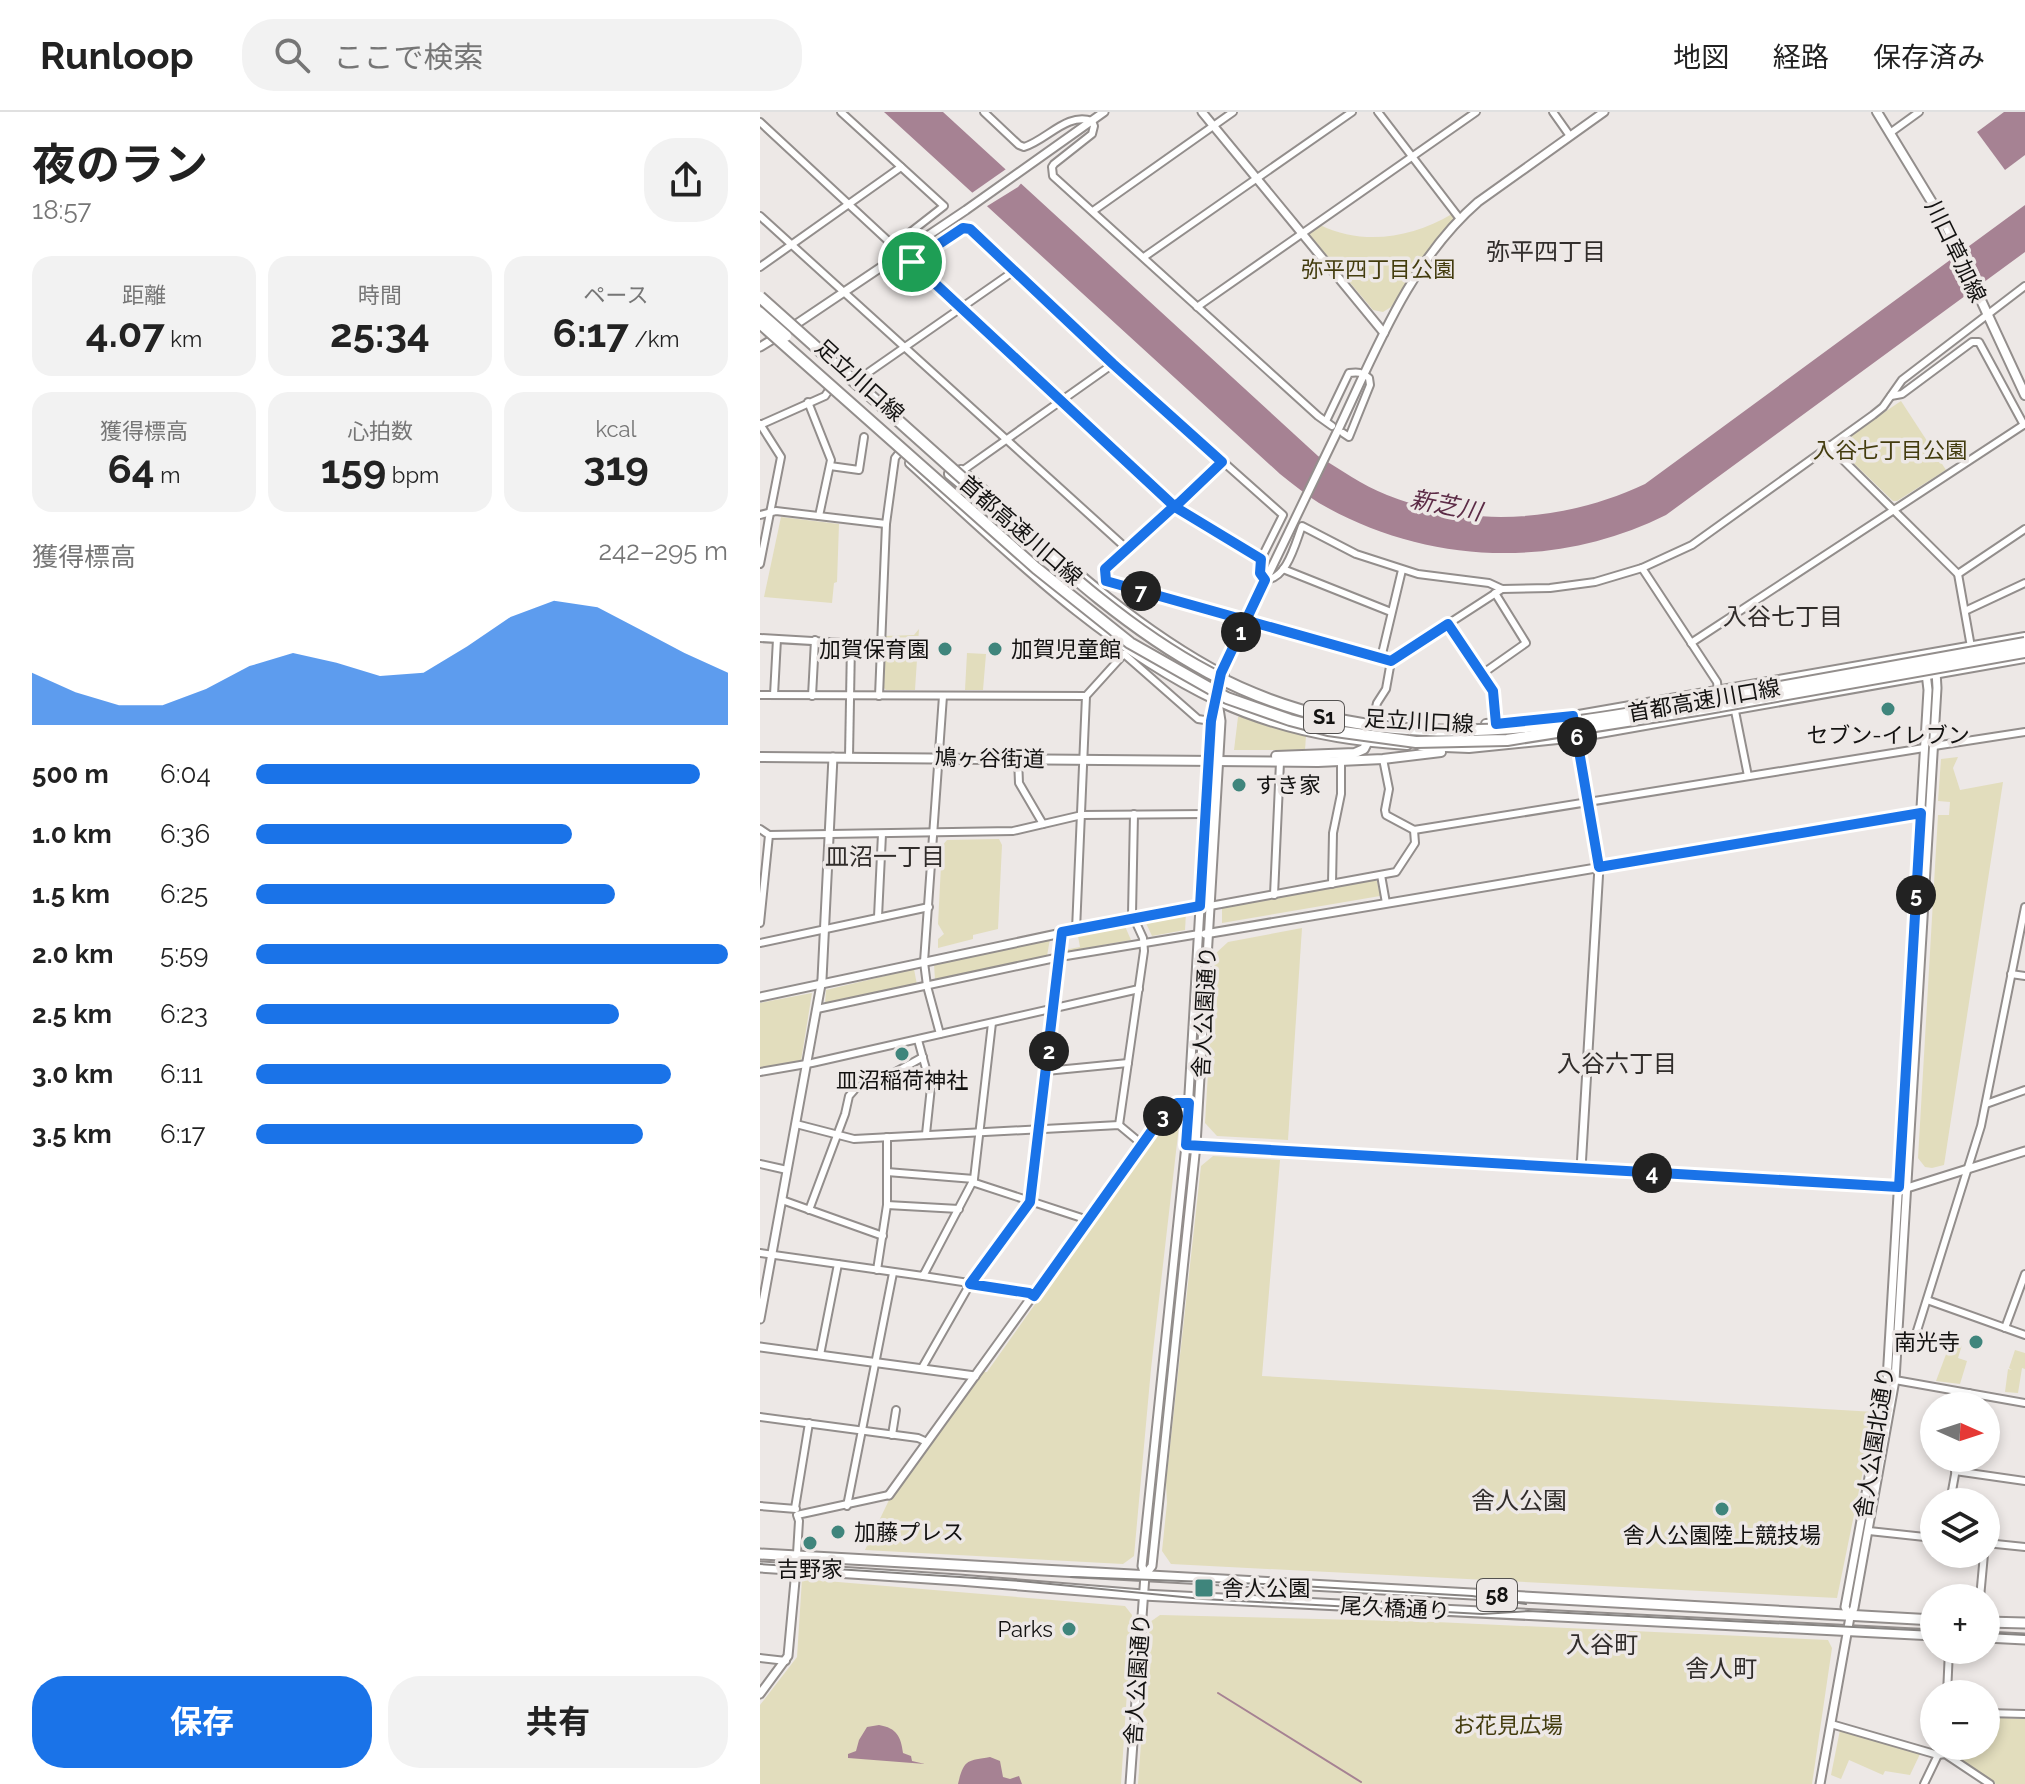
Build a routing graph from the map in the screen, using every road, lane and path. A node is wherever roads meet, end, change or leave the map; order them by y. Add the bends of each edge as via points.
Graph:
1 (841, 112) edge
2 (984, 112) edge
3 (1104, 112) edge
4 (1202, 112) edge
5 (1233, 112) edge
6 (1352, 112) edge
7 (1378, 112) edge
8 (1476, 112) edge
9 (1553, 112) edge
10 (1604, 112) edge
11 (1877, 112) edge
12 (1919, 112) edge
13 (1092, 121) junction
14 (760, 122) edge
15 (1213, 126) junction
16 (1890, 133) junction
17 (1570, 136) junction
18 (1412, 156) junction
19 (901, 167) junction
20 (1256, 179) junction
21 (849, 204) junction
22 (1093, 211) junction
23 (760, 216) edge
24 (1460, 219) junction
25 (1301, 234) junction
26 (792, 245) junction
27 (894, 245) junction
28 (903, 253) junction
29 (1144, 257) junction
30 (912, 262) junction
31 (760, 267) edge
32 (1014, 271) junction
33 (2025, 286) edge
34 (845, 293) junction
35 (760, 294) edge
36 (760, 304) edge
37 (960, 307) junction
38 (1197, 307) junction
39 (1986, 310) junction
40 (760, 313) edge
41 (760, 323) edge
42 (797, 324) junction
43 (760, 329) edge
44 (1384, 333) junction
45 (772, 340) junction
46 (760, 347) edge
47 (905, 347) junction
48 (1113, 364) junction
49 (1364, 374) junction
50 (859, 379) junction
51 (829, 390) junction
52 (2025, 395) edge
53 (1891, 396) junction
54 (1062, 401) junction
55 (808, 402) junction
56 (760, 424) edge
57 (2024, 425) edge
58 (1346, 435) dead end
59 (864, 437) dead end
60 (1006, 439) junction
61 (1828, 445) junction
62 (899, 453) junction
63 (1222, 462) junction
64 (830, 466) junction
65 (962, 471) junction
66 (947, 477) junction
67 (1175, 507) junction
68 (771, 511) junction
69 (1894, 511) junction
70 (760, 515) edge
71 (819, 516) junction
72 (886, 524) junction
73 (1022, 524) junction
74 (2025, 529) edge
75 (1003, 546) junction
76 (1126, 548) junction
77 (1261, 559) junction
78 (760, 564) edge
79 (1642, 568) junction
80 (1283, 569) junction
81 (1402, 570) junction
82 (1958, 574) junction
83 (1265, 580) junction
84 (2025, 583) edge
85 (1499, 591) junction
86 (1965, 611) junction
87 (1391, 612) junction
88 (1246, 621) junction
89 (1448, 624) junction
90 (760, 638) edge
91 (777, 639) junction
92 (815, 640) junction
93 (2025, 640) edge
94 (851, 643) junction
95 (1691, 643) junction
96 (880, 645) junction
97 (1971, 647) junction
98 (1126, 652) junction
99 (1927, 655) junction
100 (2025, 655) edge
101 (1381, 658) junction
102 (1391, 661) junction
103 (1221, 673) junction
104 (1482, 674) junction
105 (1931, 675) junction
106 (1718, 691) junction
107 (760, 695) edge
108 (774, 695) junction
109 (812, 696) junction
110 (850, 696) junction
111 (879, 696) junction
112 (943, 696) junction
113 (1086, 696) junction
114 (1218, 700) junction
115 (1735, 711) junction
116 (1573, 716) junction
117 (1373, 720) junction
118 (1211, 721) junction
119 (1496, 724) junction
120 (2025, 732) edge
121 (1577, 737) junction
122 (1368, 742) junction
123 (1934, 746) junction
124 (1469, 748) junction
125 (1924, 748) junction
126 (760, 757) edge
127 (833, 757) junction
128 (849, 757) junction
129 (938, 758) junction
130 (1018, 758) junction
131 (1084, 759) junction
132 (1383, 759) junction
133 (1214, 760) junction
134 (1341, 761) junction
135 (1280, 762) junction
136 (1748, 776) junction
137 (1589, 802) junction
138 (1925, 813) junction
139 (1134, 814) junction
140 (1206, 814) junction
141 (1082, 815) junction
142 (1043, 824) junction
143 (760, 829) edge
144 (1414, 830) junction
145 (932, 833) junction
146 (829, 834) junction
147 (882, 834) junction
148 (769, 835) junction
149 (1599, 867) junction
150 (1381, 875) junction
151 (762, 884) edge
152 (1332, 884) junction
153 (1274, 895) junction
154 (1386, 903) junction
155 (1200, 906) junction
156 (1210, 906) junction
157 (929, 907) junction
158 (2025, 907) edge
159 (878, 917) junction
160 (1133, 919) junction
161 (760, 923) edge
162 (825, 929) junction
163 (1076, 930) junction
164 (1062, 932) junction
165 (1199, 934) junction
166 (1208, 935) junction
167 (1144, 941) junction
168 (760, 943) edge
169 (1060, 957) junction
170 (924, 962) junction
171 (2011, 974) junction
172 (2025, 976) edge
173 (821, 984) junction
174 (927, 986) junction
175 (1139, 989) junction
176 (760, 997) edge
177 (817, 1009) junction
178 (1054, 1009) junction
179 (992, 1023) junction
180 (940, 1034) junction
181 (918, 1040) junction
182 (923, 1057) junction
183 (807, 1063) junction
184 (1128, 1063) junction
185 (1046, 1071) junction
186 (760, 1072) edge
187 (2025, 1090) edge
188 (1189, 1103) junction
189 (1986, 1104) junction
190 (796, 1124) junction
191 (1119, 1125) junction
192 (1039, 1129) junction
193 (980, 1132) junction
194 (838, 1134) junction
195 (926, 1134) junction
196 (887, 1137) junction
197 (1143, 1145) junction
198 (1186, 1145) junction
199 (1196, 1145) junction
200 (2025, 1151) edge
201 (760, 1164) edge
202 (1970, 1168) junction
203 (1581, 1169) junction
204 (787, 1170) junction
205 (887, 1172) junction
206 (973, 1180) junction
207 (1903, 1188) junction
208 (782, 1200) junction
209 (1030, 1202) junction
210 (887, 1205) junction
211 (959, 1209) junction
212 (809, 1210) junction
213 (1088, 1220) junction
214 (883, 1236) junction
215 (760, 1253) edge
216 (773, 1254) junction
217 (838, 1264) junction
218 (877, 1270) junction
219 (893, 1273) junction
220 (2025, 1274) edge
221 (923, 1276) junction
222 (970, 1284) junction
223 (2022, 1289) edge
224 (1034, 1296) junction
225 (1927, 1300) junction
226 (760, 1319) edge
227 (2005, 1328) junction
228 (2025, 1335) edge
229 (1898, 1338) junction
230 (760, 1347) edge
231 (820, 1355) junction
232 (875, 1362) junction
233 (922, 1368) junction
234 (975, 1376) junction
235 (1895, 1380) junction
236 (1963, 1392) edge
237 (2000, 1399) edge
238 (2025, 1403) edge
239 (896, 1410) dead end
240 (760, 1417) edge
241 (809, 1423) junction
242 (861, 1430) junction
243 (892, 1435) junction
244 (927, 1442) junction
245 (1962, 1472) edge
246 (2025, 1481) edge
247 (889, 1495) joint
248 (760, 1506) edge
249 (847, 1506) junction
250 (796, 1512) junction
251 (1869, 1531) junction
252 (1920, 1536) edge
253 (2000, 1544) edge
254 (2025, 1547) edge
255 (760, 1554) edge
256 (797, 1557) junction
257 (760, 1567) edge
258 (796, 1570) junction
259 (1145, 1575) junction
260 (1143, 1595) junction
261 (1850, 1617) junction
262 (1920, 1620) edge
263 (2000, 1622) edge
264 (2025, 1623) edge
265 (1847, 1630) junction
266 (1920, 1634) edge
267 (2000, 1638) edge
268 (2025, 1639) edge
269 (760, 1658) edge
270 (786, 1661) junction
271 (760, 1694) edge
272 (2000, 1713) edge
273 (2025, 1714) edge
274 (1831, 1724) junction
275 (1920, 1746) edge
276 (1938, 1760) edge
277 (1955, 1760) edge
278 (1130, 1784) edge
279 (1820, 1784) edge
280 (1924, 1784) edge
281 (1990, 1784) edge

1 - 19 street
2 - 13 street via 1024,147 1073,120
3 - 13 street
4 - 15 street
5 - 15 street
6 - 20 street
7 - 18 street
8 - 18 street
9 - 17 street
10 - 17 street
11 - 16 main road, 川口草加線
12 - 16 street
13 - 22 street via 1092,134 1051,172
13 - 28 street
14 - 21 street
15 - 20 street
15 - 22 street
16 - 39 main road, 川口草加線 via 1930,195
17 - 24 street
18 - 24 street
18 - 25 street
19 - 21 street
19 - 27 street via 944,206
20 - 25 street
20 - 29 street
21 - 26 street
21 - 27 street
22 - 29 street
23 - 26 street
24 - 44 street via 1416,276
25 - 38 street
25 - 44 street
26 - 31 street
26 - 34 street
27 - 28 street
28 - 30 street
28 - 34 street
29 - 38 street
30 - 32 street via 963,228
30 - 37 street
32 - 37 street
32 - 48 street
33 - 39 street
34 - 42 street
34 - 47 street
35 - 42 main road, 足立川口線
35 - 93 highway, 首都高速川口線 / S1, bridge via 1116,611 1206,671 1295,709 1417,731 1508,729 1702,701
36 - 66 highway, bridge
37 - 47 street
37 - 54 street
38 - 49 street via 1329,424 1349,373
39 - 52 main road, 川口草加線
39 - 53 street via 1902,380
40 - 66 highway, bridge
41 - 100 highway, 首都高速川口線 / S1, bridge via 1036,568 1130,643 1227,698 1316,727 1416,742 1507,740
42 - 45 street
42 - 50 main road, 足立川口線
43 - 45 main road, 足立川口線
44 - 49 street
45 - 46 street
45 - 51 main road, 足立川口線
47 - 50 street
47 - 60 street
48 - 54 street
48 - 63 street
49 - 58 street via 1370,385
49 - 83 street
50 - 65 main road, 足立川口線
51 - 55 street
51 - 62 main road, 足立川口線
53 - 57 street via 1902,394 1979,342
53 - 61 street
54 - 60 street
54 - 67 street
55 - 56 street
55 - 64 street
56 - 68 street via 781,457
57 - 69 street
59 - 64 street via 859,470
60 - 65 street
60 - 76 street
61 - 69 street
61 - 79 street via 1692,545
62 - 72 street
62 - 75 main road, 足立川口線
63 - 67 street
63 - 77 street via 1283,515
64 - 71 street
65 - 73 main road, 足立川口線
66 - 73 highway
66 - 75 highway
67 - 76 street
67 - 77 street
68 - 70 street
68 - 71 street
68 - 78 street
69 - 82 street
69 - 95 street
71 - 72 street
72 - 96 street
73 - 103 main road, 足立川口線 via 1143,625
74 - 82 street
75 - 98 main road, 足立川口線
76 - 88 street via 1105,569 1106,581
77 - 83 street
79 - 85 street via 1572,586
79 - 95 street
80 - 81 street via 1302,526
80 - 83 street
80 - 87 street
81 - 85 street via 1489,583
81 - 87 street
82 - 86 street
83 - 88 street
84 - 86 street
85 - 89 street
85 - 104 street via 1526,643
86 - 97 street
87 - 101 street
88 - 101 street
88 - 103 street
89 - 102 street
89 - 104 street
90 - 91 street
91 - 92 street
91 - 108 street
92 - 94 street
92 - 109 street
93 - 97 main road, 足立川口線
94 - 96 street
94 - 110 street
95 - 106 street
96 - 111 street
97 - 99 main road, 足立川口線
98 - 113 street
98 - 114 main road, 足立川口線
98 - 118 street via 1198,719
99 - 105 street, 舎人公園北通り via 1924,664
99 - 106 main road, 足立川口線
100 - 105 main road, 足立川口線
101 - 102 street
102 - 117 street
103 - 114 street
103 - 117 main road, 足立川口線 via 1295,704
104 - 119 street via 1493,691
105 - 115 main road, 足立川口線
105 - 123 street, 舎人公園北通り
105 - 125 street, 舎人公園北通り
106 - 116 main road, 足立川口線
107 - 108 street
108 - 109 street
109 - 110 street
110 - 111 street
110 - 128 street
111 - 112 street
112 - 113 street
112 - 129 street
113 - 131 street
114 - 118 street, 舎人公園通り
114 - 122 main road, 足立川口線 via 1285,725
114 - 133 street, 舎人公園通り via 1221,721
115 - 121 main road, 足立川口線
115 - 136 street
116 - 119 main road, 足立川口線
116 - 121 street
117 - 119 main road, 足立川口線
117 - 122 main road
118 - 133 street, 舎人公園通り
120 - 123 street
121 - 124 main road, 足立川口線
121 - 137 street
122 - 124 main road, 足立川口線
122 - 133 main road, 鳩ヶ谷街道 via 1355,753
123 - 138 street, 舎人公園北通り
124 - 132 main road, 鳩ヶ谷街道
125 - 136 street
125 - 138 street, 舎人公園北通り
126 - 127 main road, 鳩ヶ谷街道
127 - 128 main road, 鳩ヶ谷街道
127 - 146 street
128 - 129 main road, 鳩ヶ谷街道
129 - 130 main road, 鳩ヶ谷街道
129 - 145 street
130 - 131 main road, 鳩ヶ谷街道
130 - 142 street via 1019,783
131 - 133 main road, 鳩ヶ谷街道
131 - 141 street
132 - 134 main road, 鳩ヶ谷街道
132 - 144 street via 1389,789 1386,815
133 - 135 main road, 鳩ヶ谷街道
133 - 140 street, 舎人公園通り
133 - 156 street, 舎人公園通り
134 - 135 main road, 鳩ヶ谷街道
134 - 152 street
135 - 153 street
136 - 137 street
137 - 144 street
137 - 149 street
138 - 149 street
138 - 207 street, 舎人公園北通り
139 - 140 street
139 - 141 street
139 - 160 street
140 - 155 street, 舎人公園通り
141 - 142 street
141 - 163 street
142 - 145 street via 1013,831
143 - 148 street
144 - 150 street via 1415,843 1396,872
145 - 147 street
145 - 157 street
146 - 147 street
146 - 148 street
146 - 162 street
147 - 159 street
148 - 151 street
149 - 154 street
149 - 203 street
150 - 152 street
150 - 154 street
151 - 161 street
152 - 153 street
153 - 156 street
154 - 166 street
155 - 160 street
155 - 165 street, 舎人公園通り
156 - 166 street, 舎人公園通り
157 - 159 street
157 - 170 street
158 - 171 street
159 - 162 street
160 - 163 street
160 - 167 street
162 - 168 street
162 - 173 street
163 - 164 street
164 - 169 street
164 - 170 street
165 - 166 street
165 - 167 street
165 - 188 street, 舎人公園通り
166 - 199 street, 舎人公園通り
167 - 169 street
167 - 175 street
169 - 174 street
169 - 178 street
170 - 173 street
170 - 174 street
171 - 172 street
171 - 189 street
173 - 176 street
173 - 177 street
174 - 177 street
174 - 180 street
175 - 178 street
175 - 184 street
177 - 183 street
178 - 179 street
178 - 185 street
179 - 180 street
179 - 193 street
180 - 181 street
181 - 182 street
181 - 183 street
182 - 194 street via 856,1088
182 - 195 street via 931,1087
183 - 186 street
183 - 190 street
184 - 185 street
184 - 191 street
185 - 192 street
187 - 189 street
188 - 197 street via 1172,1104
188 - 198 street, 舎人公園通り
189 - 202 street
190 - 194 street
190 - 204 street
191 - 192 street
191 - 197 street
192 - 193 street
192 - 209 street
193 - 195 street
193 - 206 street
194 - 196 street via 854,1139
194 - 212 street
195 - 196 street
196 - 205 street
197 - 213 street
198 - 199 street
198 - 259 street, 舎人公園通り
199 - 203 street
199 - 259 street, 舎人公園通り via 1152,1566
200 - 202 street
201 - 204 street
202 - 207 street
202 - 225 street
203 - 207 street
204 - 208 street
205 - 206 street
205 - 210 street
206 - 209 street
206 - 211 street
207 - 229 street, 舎人公園北通り
207 - 261 street, 舎人公園北通り via 1887,1380 1845,1607
208 - 212 street
208 - 216 street
209 - 213 street
209 - 222 street
210 - 211 street
210 - 214 street
211 - 221 street
212 - 214 street
213 - 224 street
214 - 218 street
215 - 216 street
216 - 217 street
216 - 226 street
217 - 218 street
217 - 231 street
218 - 219 street
219 - 221 street
219 - 232 street
220 - 223 street
221 - 222 street
222 - 224 street
222 - 233 street
223 - 227 street
224 - 234 street
225 - 227 street
225 - 229 street via 1916,1334
227 - 228 street
229 - 235 street, 舎人公園北通り
230 - 231 street
231 - 232 street
232 - 233 street
232 - 242 street
233 - 234 street
234 - 244 street
235 - 236 street
235 - 251 street, 舎人公園北通り
237 - 238 street
239 - 243 street
240 - 241 street
241 - 242 street
241 - 250 street
242 - 243 street
242 - 249 street
243 - 244 street
244 - 247 street
245 - 246 street
247 - 249 street
248 - 250 street
249 - 250 street
250 - 256 street
251 - 252 street
251 - 261 street, 舎人公園北通り
253 - 254 street
255 - 256 main road, 尾久橋通り / 58
256 - 258 street
256 - 259 main road, 尾久橋通り / 58
257 - 258 main road, 尾久橋通り / 58
258 - 260 main road, 尾久橋通り / 58
258 - 270 street
259 - 260 street, 舎人公園通り
259 - 261 main road, 尾久橋通り / 58
260 - 265 main road, 尾久橋通り / 58
260 - 278 street, 舎人公園通り
261 - 262 main road, 尾久橋通り / 58
261 - 265 street, 舎人公園北通り
263 - 264 main road
265 - 266 main road, 尾久橋通り / 58
265 - 274 street, 舎人公園北通り
267 - 268 main road
269 - 270 street
270 - 271 street
272 - 273 street
274 - 275 street
274 - 279 street, 舎人公園北通り
276 - 280 street
277 - 281 street

